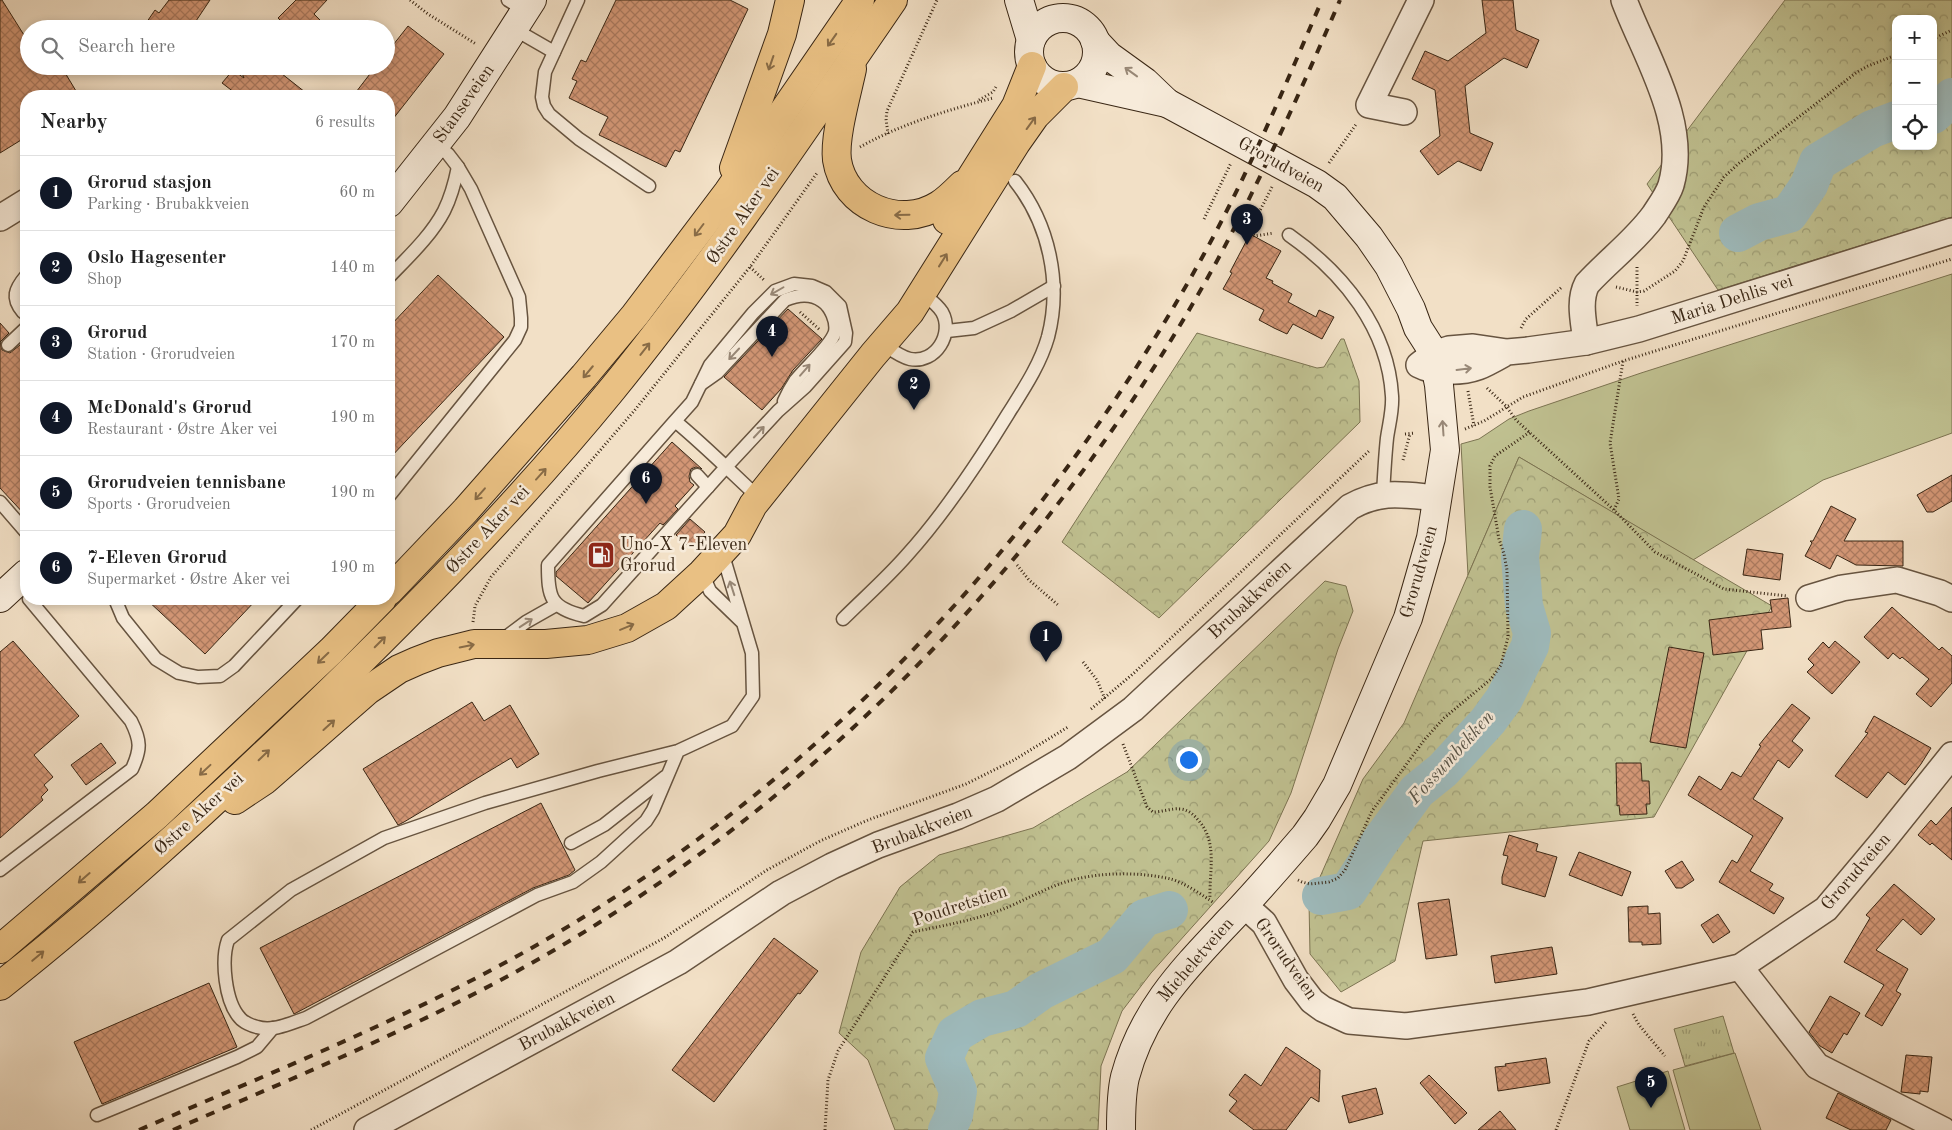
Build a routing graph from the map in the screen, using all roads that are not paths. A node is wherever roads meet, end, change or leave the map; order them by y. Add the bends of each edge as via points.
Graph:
1 (578, 0) edge
2 (790, 0) edge
3 (860, 0) edge
4 (893, 0) edge
5 (1019, 0) edge
6 (1058, 0) edge
7 (1422, 0) edge
8 (1624, 0) edge
9 (520, 10) edge
10 (1088, 32) junction
11 (554, 52) junction
12 (1031, 53) junction
13 (854, 57) junction
14 (1071, 85) junction
15 (1167, 103) junction
16 (1404, 112) dead end
17 (436, 144) junction
18 (458, 167) junction
19 (972, 176) junction
20 (1014, 180) dead end
21 (649, 186) dead end
22 (728, 192) junction
23 (395, 195) edge
24 (20, 206) edge
25 (0, 218) edge
26 (1952, 231) edge
27 (1289, 235) road end
28 (395, 271) edge
29 (20, 283) edge
30 (1054, 286) junction
31 (922, 293) junction
32 (20, 308) edge
33 (946, 331) junction
34 (20, 334) edge
35 (1586, 342) junction
36 (8, 345) dead end
37 (878, 347) junction
38 (1430, 363) junction
39 (675, 421) junction
40 (726, 468) junction
41 (697, 475) dead end
42 (1439, 487) junction
43 (708, 488) junction
44 (395, 489) edge
45 (1383, 495) junction
46 (0, 502) edge
47 (756, 502) junction
48 (20, 525) edge
49 (722, 552) junction
50 (702, 574) junction
51 (395, 585) edge
52 (1809, 598) road end
53 (1952, 599) edge
54 (27, 605) edge
55 (118, 605) edge
56 (292, 605) edge
57 (376, 605) edge
58 (556, 606) junction
59 (843, 619) dead end
60 (743, 623) junction
61 (498, 643) junction
62 (678, 751) junction
63 (1952, 755) edge
64 (667, 776) junction
65 (176, 836) junction
66 (571, 842) dead end
67 (0, 870) edge
68 (1232, 907) junction
69 (0, 949) edge
70 (1740, 967) junction
71 (0, 986) edge
72 (273, 1028) junction
73 (97, 1115) dead end
74 (367, 1130) edge
75 (1121, 1130) edge
76 (1943, 1130) edge

1 - 11 lane
2 -> 22 highway
3 -> 22 highway, Østre Aker vei
4 - 13 highway, Østre Aker vei
5 - 12 main road
6 - 10 main road, Grorudveien
7 - 16 street via 1369,105
8 - 35 street via 1667,103 1676,152 1670,186 1654,214 1584,291
9 - 11 lane
9 - 17 main road, Stanseveien via 456,117
10 - 12 main road via 1071,19 1052,20 1036,32
10 - 14 main road via 1097,53 1095,66 1088,76
15 -> 10 main road, Grorudveien via 1109,56
11 - 21 lane via 545,72 542,96 549,114 579,139
12 - 14 main road via 1037,75 1054,86
12 - 19 highway via 1016,106
19 -> 13 highway via 939,205 913,214 882,213 857,197 847,185 837,160
65 -> 13 highway, Østre Aker vei via 399,623 546,467 610,392 703,273
14 - 15 main road, Grorudveien
31 -> 14 highway via 1035,116
15 - 38 main road, Grorudveien via 1299,173 1335,197 1389,266 1418,328
17 - 18 lane
17 - 23 main road, Stanseveien
18 - 28 lane via 443,214
18 - 44 lane via 519,297 520,327 514,340
19 - 37 highway via 894,303
20 - 30 lane via 1036,212 1050,255
22 -> 51 highway, Østre Aker vei via 635,315 584,376
24 - 25 street
26 - 35 street, Maria Dehlis vei via 1638,330
27 - 45 lane via 1341,279 1376,333 1387,366 1392,397
29 - 32 lane via 15,294
30 - 33 lane via 974,328
30 - 59 lane via 1048,338 1030,378 989,445 907,555
31 - 33 lane via 942,313
31 - 37 highway via 910,312
33 - 37 lane via 936,351 917,359
34 - 36 lane
35 - 38 street, Maria Dehlis vei via 1507,352 1473,347 1449,350
37 - 47 highway
38 - 42 main road, Grorudveien via 1427,448
39 - 40 lane
40 -> 39 lane via 778,411 795,381 835,332 834,320 824,302 814,297 795,296 785,300 718,372 699,385 692,402
39 - 58 lane via 661,446 548,564 548,584
40 - 43 lane
40 - 47 lane
41 - 43 lane
42 - 45 street, Brubakkveien
42 - 68 main road, Grorudveien via 1427,557 1408,618 1337,785 1318,820 1305,836
43 - 58 lane via 602,605 584,616
45 - 74 street, Brubakkveien via 1362,500 1342,514 1151,692 1068,757 998,799 832,866 781,894 678,962
46 - 48 lane
47 - 49 highway via 737,535
47 - 50 highway via 723,529 703,551
49 - 50 highway
60 -> 49 lane
50 - 60 lane via 710,591
61 -> 50 highway via 568,643 608,635 666,606
52 - 53 street via 1842,588 1897,580
54 - 67 lane via 131,721 137,733 138,756 132,769
55 - 56 lane via 123,618 156,659 179,673 198,677 220,676 234,666
57 -> 69 highway, Østre Aker vei via 165,808
61 -> 58 lane via 526,622
60 - 62 lane via 752,653 753,696 732,726
65 -> 61 highway via 265,780 391,674 438,653 474,644
62 - 64 lane
62 - 72 lane via 588,773 428,822 384,838 291,890 239,930 225,947 226,983 231,1003 241,1019 258,1027
63 - 70 street, Grorudveien via 1826,909
64 - 66 lane via 604,825
64 - 72 lane via 646,820 602,862 573,882 537,895 306,1018
71 -> 65 highway, Østre Aker vei
68 - 70 street, Grorudveien via 1264,923 1296,980 1312,1001 1349,1021 1406,1026 1588,1002
68 - 75 main road, Micheletveien via 1167,990 1142,1030 1124,1079
70 - 76 street via 1817,1066
72 - 73 lane via 257,1047 238,1057

